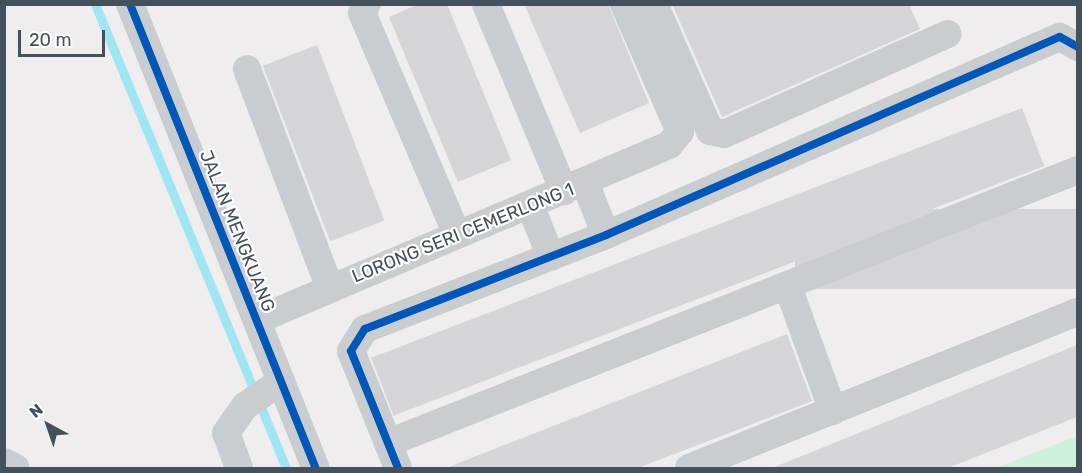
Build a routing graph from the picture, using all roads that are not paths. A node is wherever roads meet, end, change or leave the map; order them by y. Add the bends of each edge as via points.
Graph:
1 (130, 4) edge
2 (367, 4) edge
3 (486, 4) edge
4 (624, 4) edge
5 (654, 4) edge
6 (948, 34) dead end
7 (1077, 47) edge
8 (247, 69) dead end
9 (1077, 170) edge
10 (575, 187) junction
11 (530, 205) junction
12 (457, 235) junction
13 (606, 235) junction
14 (551, 257) junction
15 (788, 287) junction
16 (330, 289) junction
17 (1077, 312) edge
18 (257, 320) junction
19 (262, 394) junction
20 (833, 411) junction
21 (393, 456) edge
22 (4, 462) edge
23 (16, 468) edge
24 (239, 468) edge
25 (316, 468) edge
26 (689, 468) edge

1 - 18 street, JALAN MENGKUANG
2 - 12 street via 362,13
3 - 10 street
4 - 10 street, LORONG SERI CEMERLONG 1 via 680,132 669,145
5 - 6 street via 710,131 724,134
7 - 13 street via 1060,37
8 - 16 street
9 - 15 street
10 - 11 street, LORONG SERI CEMERLONG 1
10 - 13 street
11 - 12 street, LORONG SERI CEMERLONG 1
11 - 14 street
12 - 16 street, LORONG SERI CEMERLONG 1
13 - 14 street
14 - 21 street via 365,330 355,339 351,351
15 - 20 street
15 - 21 street
16 - 18 street, LORONG SERI CEMERLONG 1
17 - 20 street
18 - 19 street, JALAN MENGKUANG
19 - 24 street via 226,433
19 - 25 street, JALAN MENGKUANG
20 - 26 street
22 - 23 street

